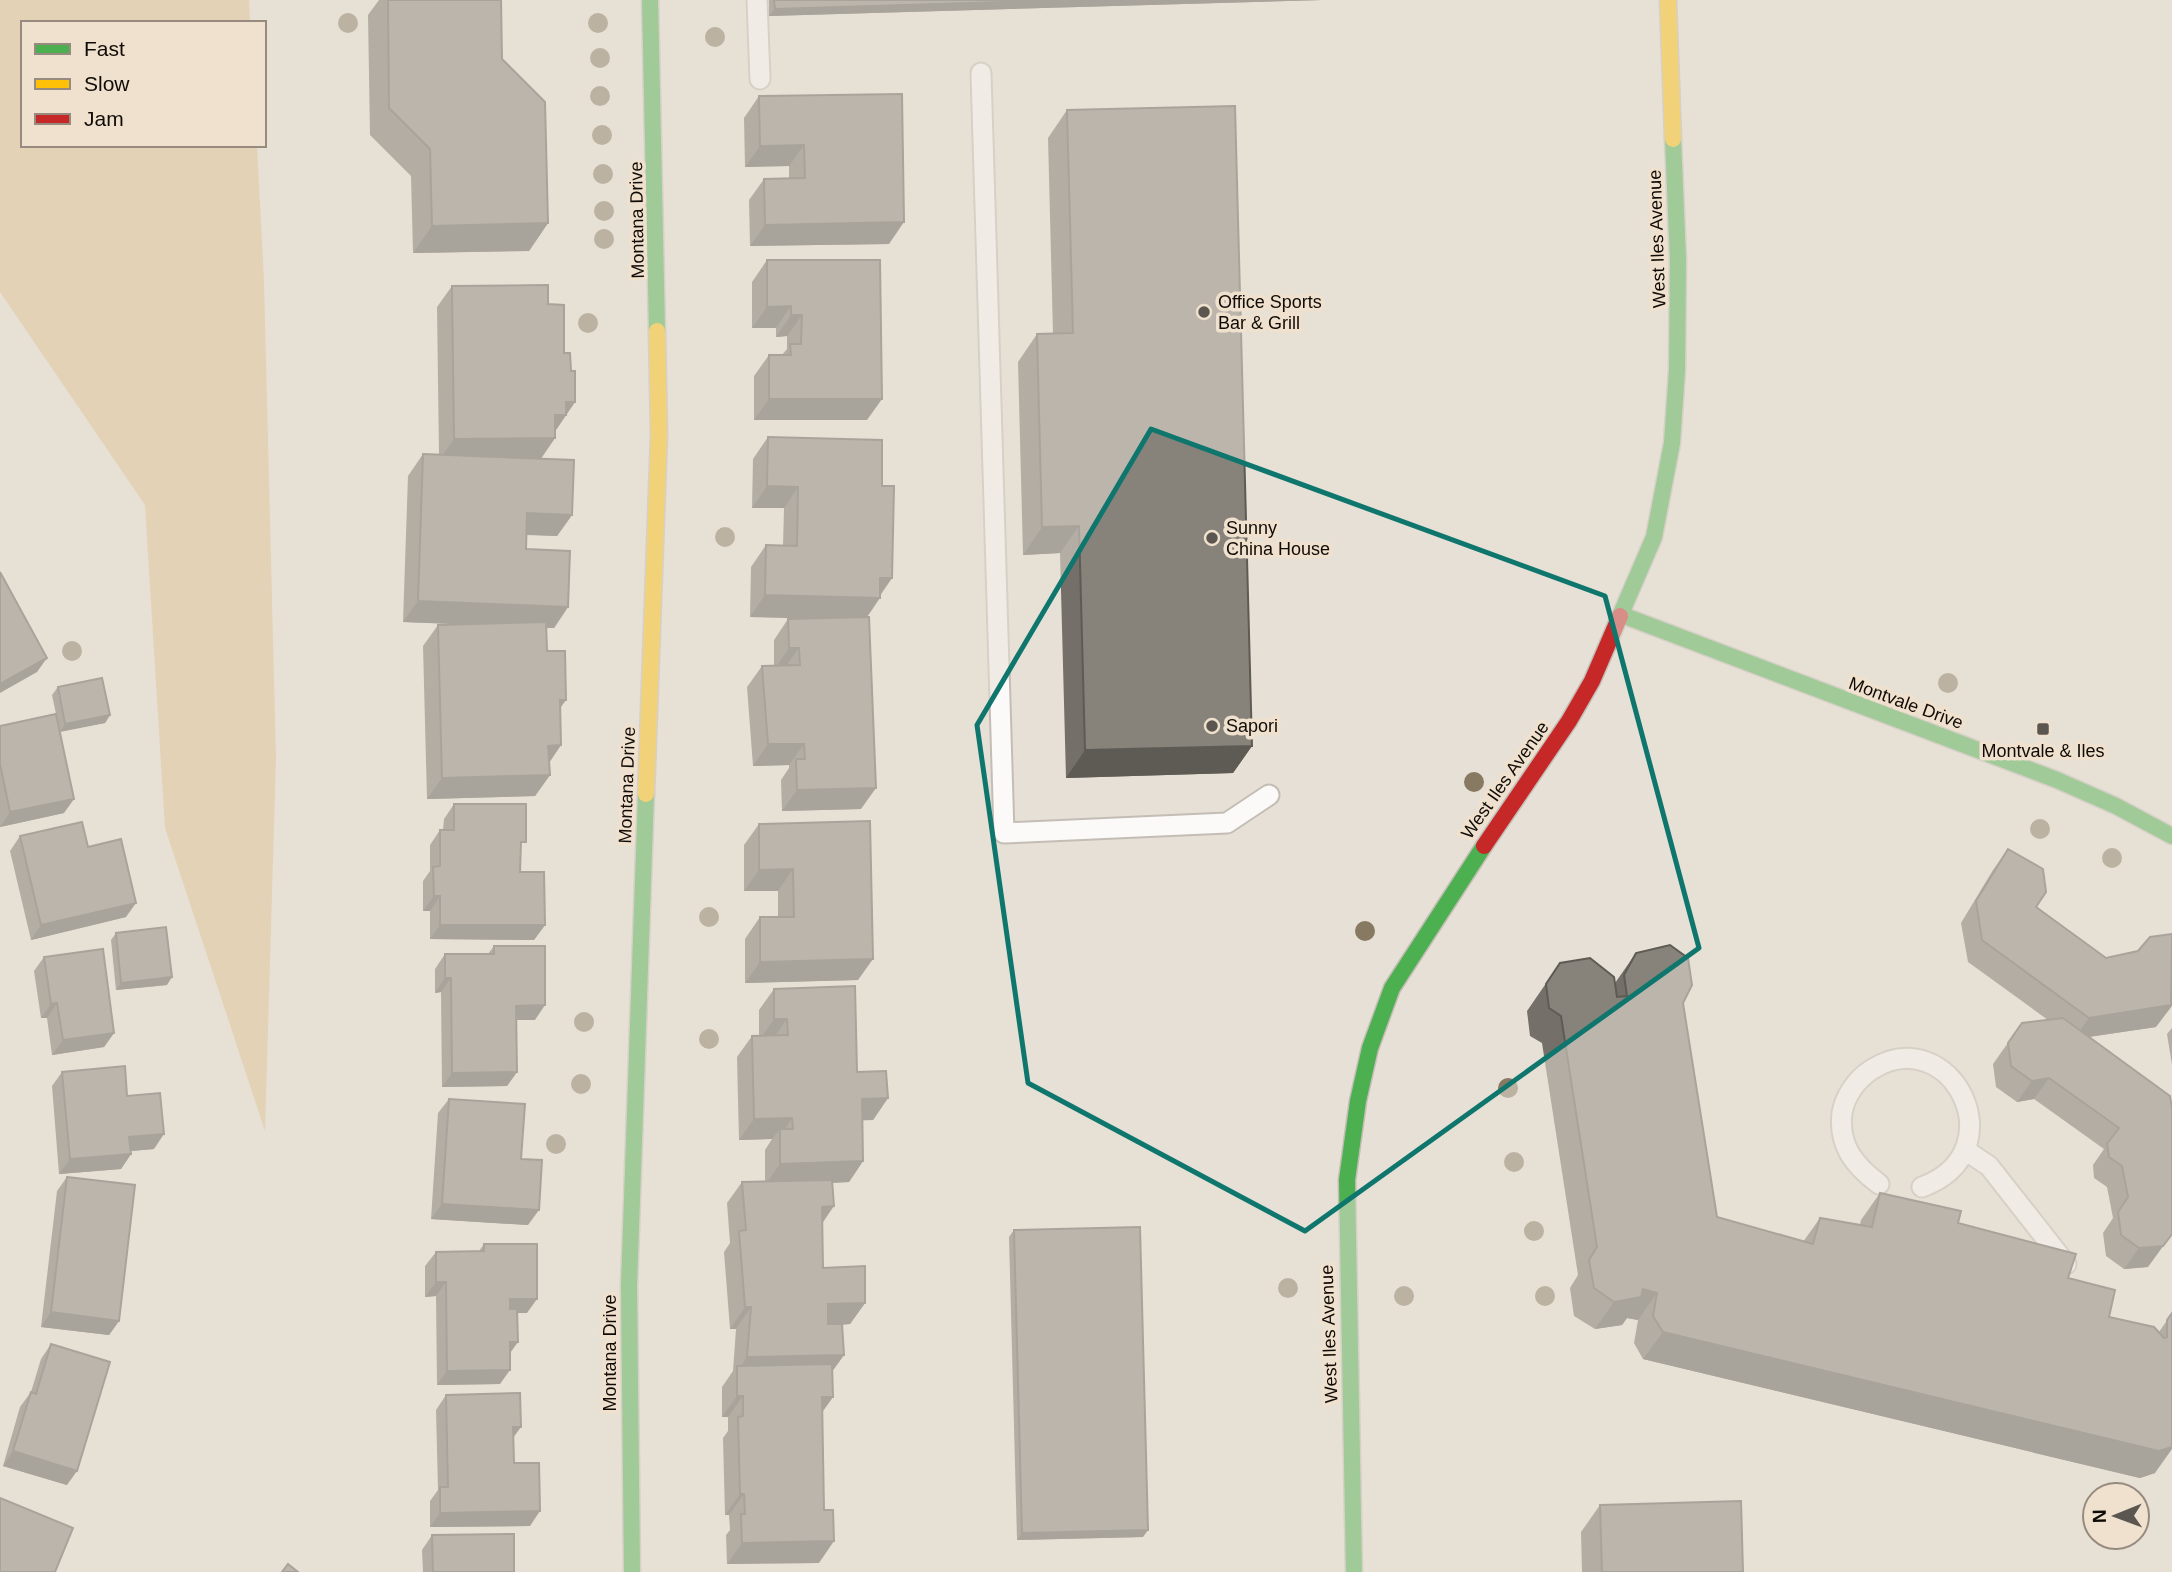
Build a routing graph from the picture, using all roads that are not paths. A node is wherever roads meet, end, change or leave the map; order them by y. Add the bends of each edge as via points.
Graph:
1 (650, 0) edge
2 (757, 0) edge
3 (1668, 0) edge
4 (981, 73) dead end
5 (760, 79) dead end
6 (1622, 615) junction
7 (1269, 795) dead end
8 (2172, 836) edge
9 (1965, 1150) junction
10 (1879, 1184) dead end
11 (1922, 1187) dead end
12 (2066, 1264) edge
13 (632, 1572) edge
14 (1354, 1572) edge

1 - 13 street, Montana Drive via 659,435 629,1286
2 - 5 lane
3 - 6 street, West Iles Avenue via 1678,271 1672,443 1654,537
4 - 7 lane via 1003,833 1227,823
6 - 8 street, Montvale Drive via 2044,776 2123,809
6 - 14 street, West Iles Avenue via 1569,722 1392,988 1370,1048 1347,1180
9 - 10 lane via 1968,1106 1943,1070 1923,1061 1900,1059 1881,1064 1863,1076 1842,1111 1847,1152 1859,1169
9 - 11 lane via 1937,1182
9 - 12 lane via 1989,1166

